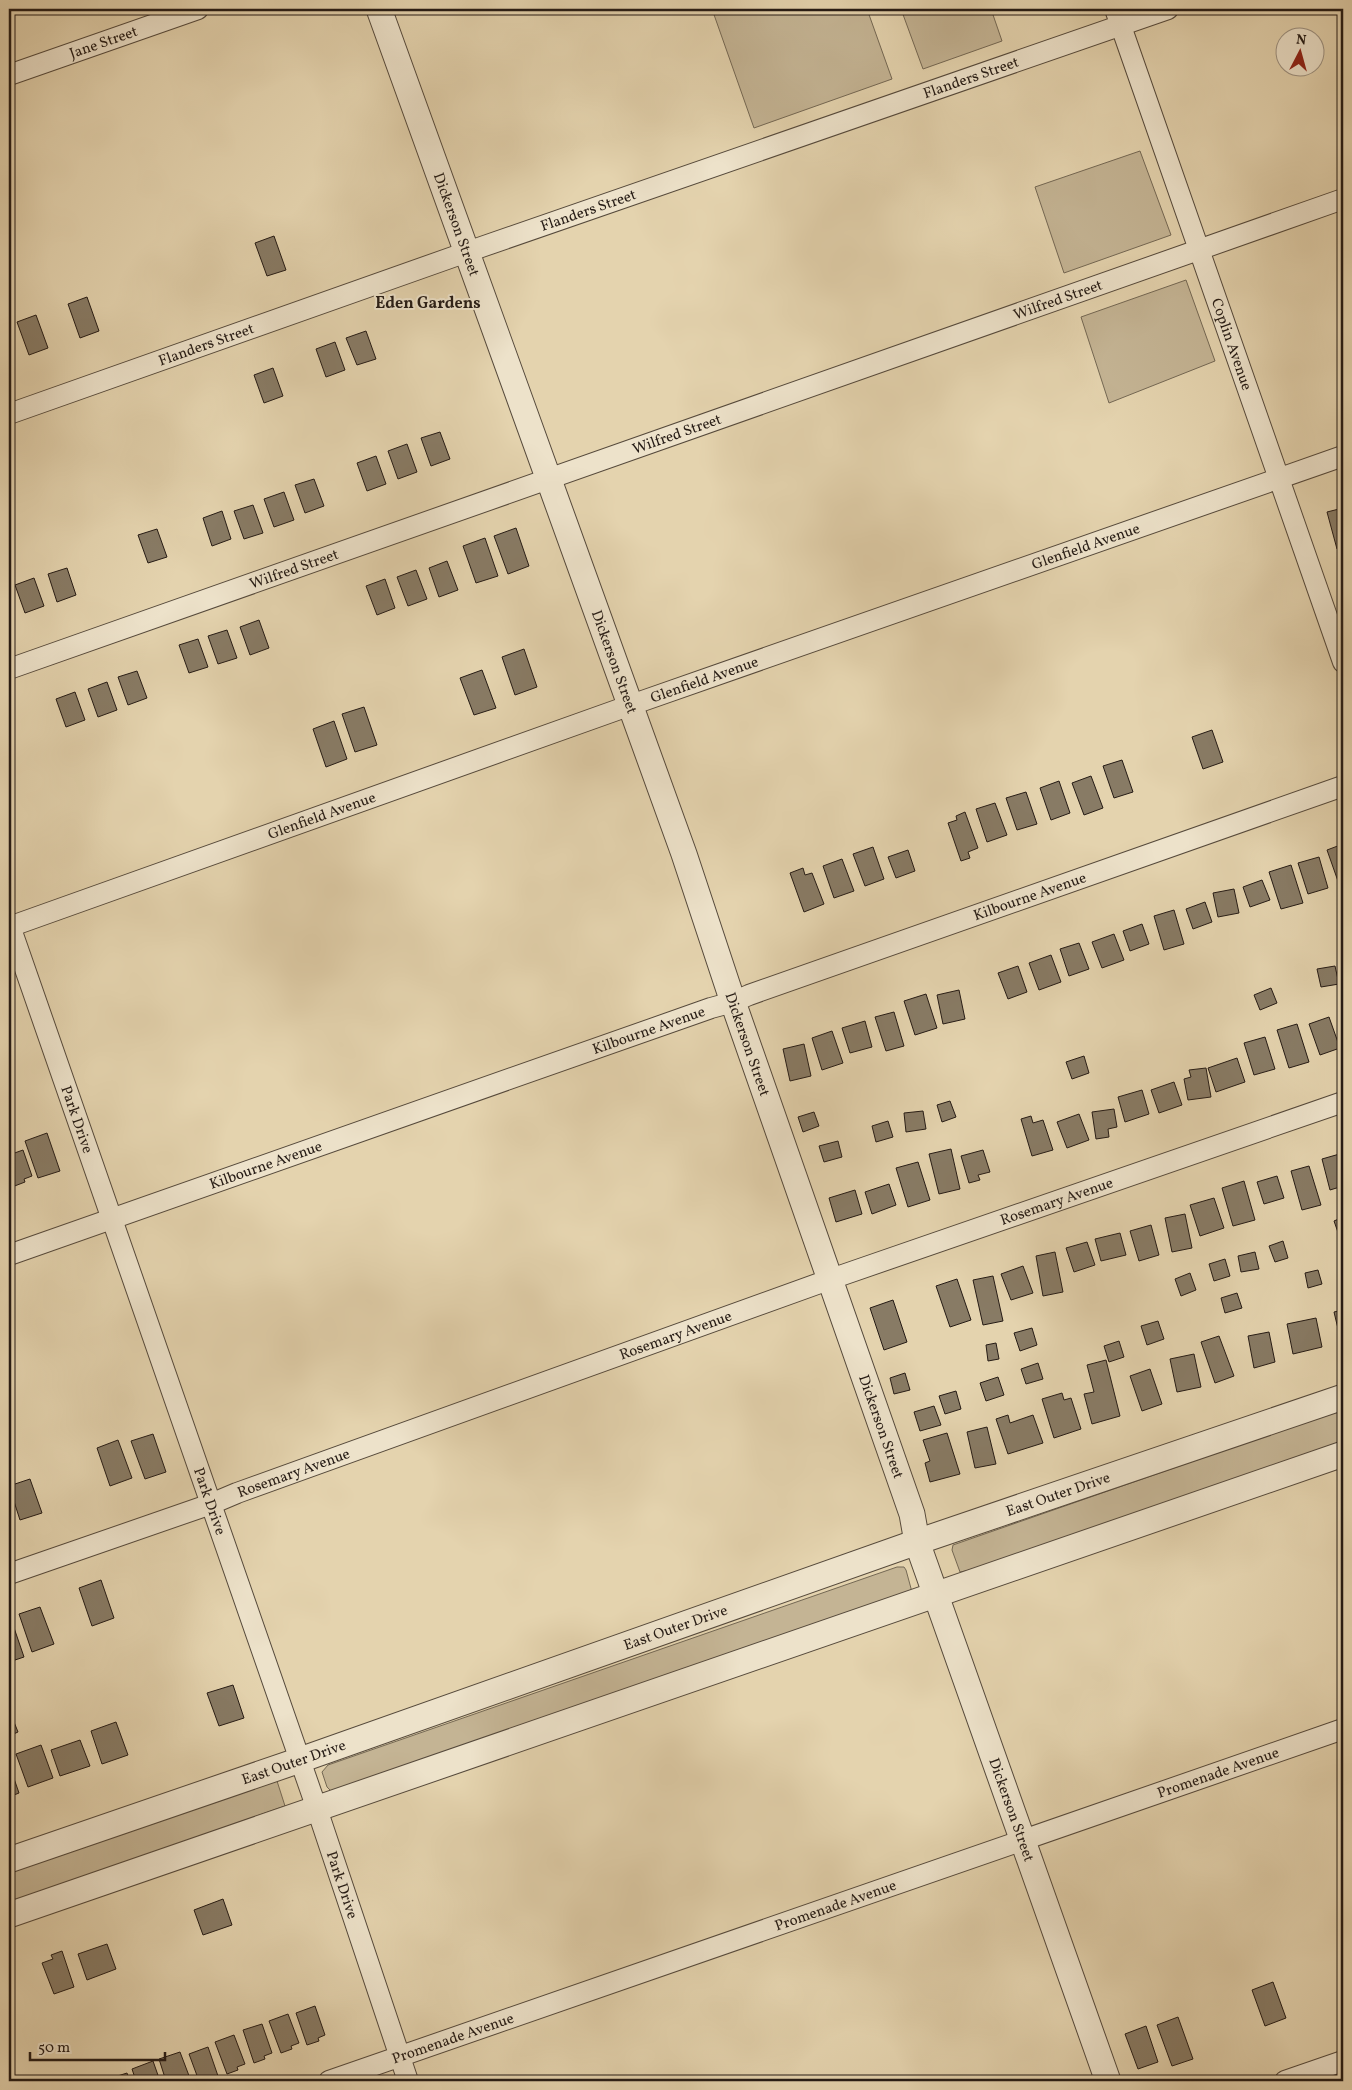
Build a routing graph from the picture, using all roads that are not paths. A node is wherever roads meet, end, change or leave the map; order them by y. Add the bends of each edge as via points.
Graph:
1 (198, 9) edge
2 (379, 9) edge
3 (1168, 9) edge
4 (1118, 17) edge
5 (9, 75) edge
6 (1343, 199) edge
7 (1199, 250) junction
8 (467, 252) junction
9 (9, 414) edge
10 (1343, 456) edge
11 (549, 479) junction
12 (1279, 479) junction
13 (1343, 662) edge
14 (9, 670) edge
15 (630, 706) junction
16 (1343, 786) edge
17 (9, 925) edge
18 (733, 1002) junction
19 (1343, 1102) edge
20 (112, 1219) junction
21 (9, 1255) edge
22 (831, 1279) junction
23 (1343, 1397) edge
24 (1343, 1454) edge
25 (211, 1504) junction
26 (917, 1542) junction
27 (9, 1574) edge
28 (936, 1596) junction
29 (1343, 1729) edge
30 (300, 1760) junction
31 (317, 1809) junction
32 (1024, 1840) junction
33 (9, 1860) edge
34 (9, 1915) edge
35 (400, 2057) junction
36 (1343, 2061) edge
37 (329, 2081) edge
38 (408, 2081) edge
39 (1108, 2081) edge
40 (1285, 2081) edge

1 - 5 street, Jane Street
2 - 8 street, Dickerson Street
3 - 4 street, Flanders Street
4 - 7 street, Coplin Avenue
4 - 8 street, Flanders Street
6 - 7 street, Wilfred Street
7 - 11 street, Wilfred Street
7 - 12 street, Coplin Avenue
8 - 9 street, Flanders Street
8 - 11 street, Dickerson Street
10 - 12 street, Glenfield Avenue
11 - 14 street, Wilfred Street
11 - 15 street, Dickerson Street
12 - 13 street, Coplin Avenue
12 - 15 street, Glenfield Avenue
15 - 17 street, Glenfield Avenue
15 - 18 street, Dickerson Street
16 - 18 street, Kilbourne Avenue
17 - 20 street, Park Drive
18 - 20 street, Kilbourne Avenue
18 - 22 street, Dickerson Street
19 - 22 street, Rosemary Avenue
20 - 21 street, Kilbourne Avenue
20 - 25 street, Park Drive
22 - 25 street, Rosemary Avenue
22 - 26 street, Dickerson Street via 912,1514
23 - 26 street, East Outer Drive
24 - 28 street
25 - 27 street, Rosemary Avenue
25 - 30 street, Park Drive
26 - 28 street, Dickerson Street
26 - 30 street, East Outer Drive
28 - 31 street
28 - 32 street, Dickerson Street
29 - 32 street, Promenade Avenue
30 - 31 street, Park Drive
30 - 33 street, East Outer Drive
31 - 34 street
31 - 35 street, Park Drive
32 - 35 street, Promenade Avenue
32 - 39 street, Dickerson Street
35 - 37 street, Promenade Avenue
35 - 38 street, Park Drive
36 - 40 street

